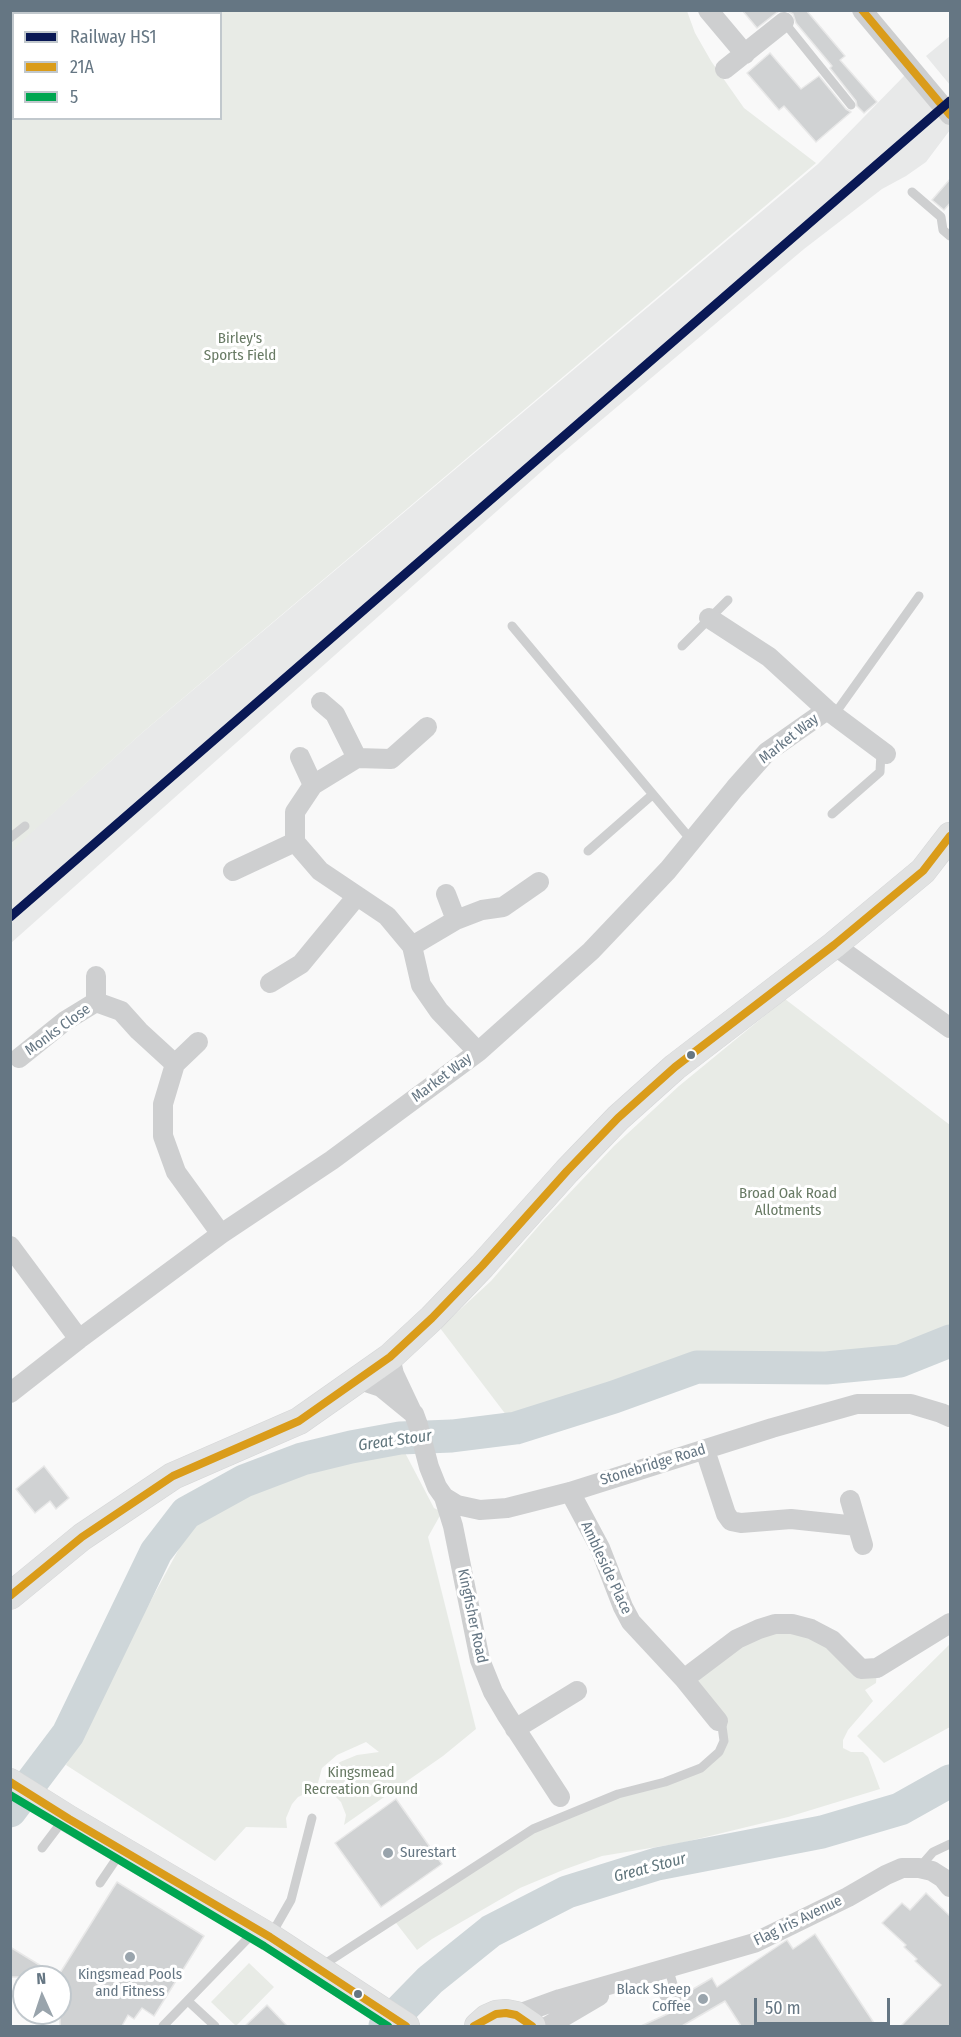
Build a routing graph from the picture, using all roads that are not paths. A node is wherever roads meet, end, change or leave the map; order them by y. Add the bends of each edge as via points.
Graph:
1 (708, 10) edge
2 (862, 10) edge
3 (784, 22) joint
4 (745, 54) junction
5 (725, 69) dead end
6 (851, 105) dead end
7 (951, 115) edge
8 (912, 192) dead end
9 (951, 236) edge
10 (919, 596) dead end
11 (728, 600) dead end
12 (709, 618) junction
13 (512, 626) dead end
14 (682, 646) dead end
15 (321, 702) dead end
16 (830, 712) junction
17 (427, 727) dead end
18 (883, 752) joint
19 (300, 758) dead end
20 (357, 758) junction
21 (313, 785) junction
22 (652, 795) junction
23 (832, 814) dead end
24 (25, 826) dead end
25 (951, 836) edge
26 (10, 838) edge
27 (692, 841) junction
28 (295, 842) junction
29 (588, 851) dead end
30 (233, 871) dead end
31 (539, 882) dead end
32 (446, 894) dead end
33 (357, 896) junction
34 (456, 920) junction
35 (834, 945) junction
36 (412, 946) junction
37 (96, 976) dead end
38 (270, 983) dead end
39 (96, 1002) junction
40 (951, 1028) edge
41 (198, 1042) dead end
42 (478, 1052) junction
43 (19, 1058) dead end
44 (175, 1064) junction
45 (221, 1234) junction
46 (10, 1246) edge
47 (79, 1339) junction
48 (390, 1357) junction
49 (360, 1380) junction
50 (10, 1393) edge
51 (413, 1413) junction
52 (951, 1417) edge
53 (705, 1450) junction
54 (570, 1492) junction
55 (444, 1497) junction
56 (850, 1500) dead end
57 (10, 1596) edge
58 (951, 1623) edge
59 (684, 1678) junction
60 (577, 1691) dead end
61 (718, 1721) joint
62 (515, 1730) junction
63 (10, 1782) edge
64 (560, 1797) dead end
65 (66, 1816) junction
66 (312, 1818) dead end
67 (951, 1844) edge
68 (42, 1848) dead end
69 (122, 1850) junction
70 (919, 1868) junction
71 (100, 1883) dead end
72 (951, 1887) edge
73 (263, 1933) junction
74 (318, 1968) junction
75 (652, 1971) junction
76 (677, 1998) dead end
77 (189, 2002) junction
78 (667, 2003) dead end
79 (524, 2021) edge
80 (163, 2026) edge
81 (215, 2026) edge
82 (406, 2026) edge
83 (477, 2026) edge
84 (548, 2026) edge

1 - 4 street
2 - 7 street
3 - 4 street
3 - 6 lane
4 - 5 street
8 - 9 lane via 941,217 943,230
10 - 16 lane
11 - 12 lane
12 - 14 lane
12 - 16 street via 769,657
13 - 22 lane
15 - 20 street via 335,714
16 - 18 street
16 - 27 street, Market Way via 767,752
17 - 20 street via 392,759
18 - 23 lane via 880,772
19 - 21 street
20 - 21 street
21 - 28 street via 295,812
22 - 27 lane
22 - 29 lane
24 - 26 lane
25 - 35 street via 923,871
27 - 42 street, Market Way via 591,951
28 - 30 street
28 - 33 street via 320,871
31 - 34 street via 503,907
32 - 34 street
33 - 36 street via 387,916
33 - 38 street via 301,964
34 - 36 street
35 - 40 street
35 - 48 street via 675,1067 618,1118 482,1266
36 - 42 street via 421,985 439,1011
37 - 39 street, Monks Close
39 - 43 street, Monks Close
39 - 44 street, Monks Close via 121,1011
41 - 44 street
42 - 45 street, Market Way via 332,1160
44 - 45 street via 163,1104 163,1136 176,1172
45 - 47 street, Market Way
46 - 47 street
47 - 50 street, Market Way
48 - 49 street
48 - 51 street
49 - 51 street via 381,1387
49 - 57 street via 299,1422 173,1476 82,1537
51 - 55 street via 429,1467
52 - 53 street, Stonebridge Road via 911,1404 856,1404
53 - 54 street, Stonebridge Road
53 - 56 street via 731,1521 791,1519 860,1536
54 - 55 street, Stonebridge Road via 507,1508 487,1509 457,1505
54 - 59 street, Ambleside Place via 600,1548 631,1622
55 - 62 street, Kingfisher Road via 480,1660
58 - 59 street via 877,1675 861,1669 832,1640 812,1629 775,1624 737,1640
59 - 61 street, Ambleside Place
60 - 62 street
61 - 74 lane via 724,1742 701,1768 618,1794 533,1829
62 - 64 street, Kingfisher Road
63 - 65 street
65 - 68 lane
65 - 69 street
66 - 73 lane via 291,1900
67 - 70 lane via 933,1852
69 - 71 lane
69 - 73 street
70 - 72 street via 932,1871
70 - 75 street, Flag Iris Avenue via 902,1868 886,1875 754,1943
73 - 74 street
73 - 77 lane
74 - 82 street
75 - 76 lane
75 - 78 lane
75 - 79 street, Flag Iris Avenue via 560,1999
75 - 84 street, Flag Iris Avenue
77 - 80 lane
77 - 81 lane
79 - 83 street via 496,2014

